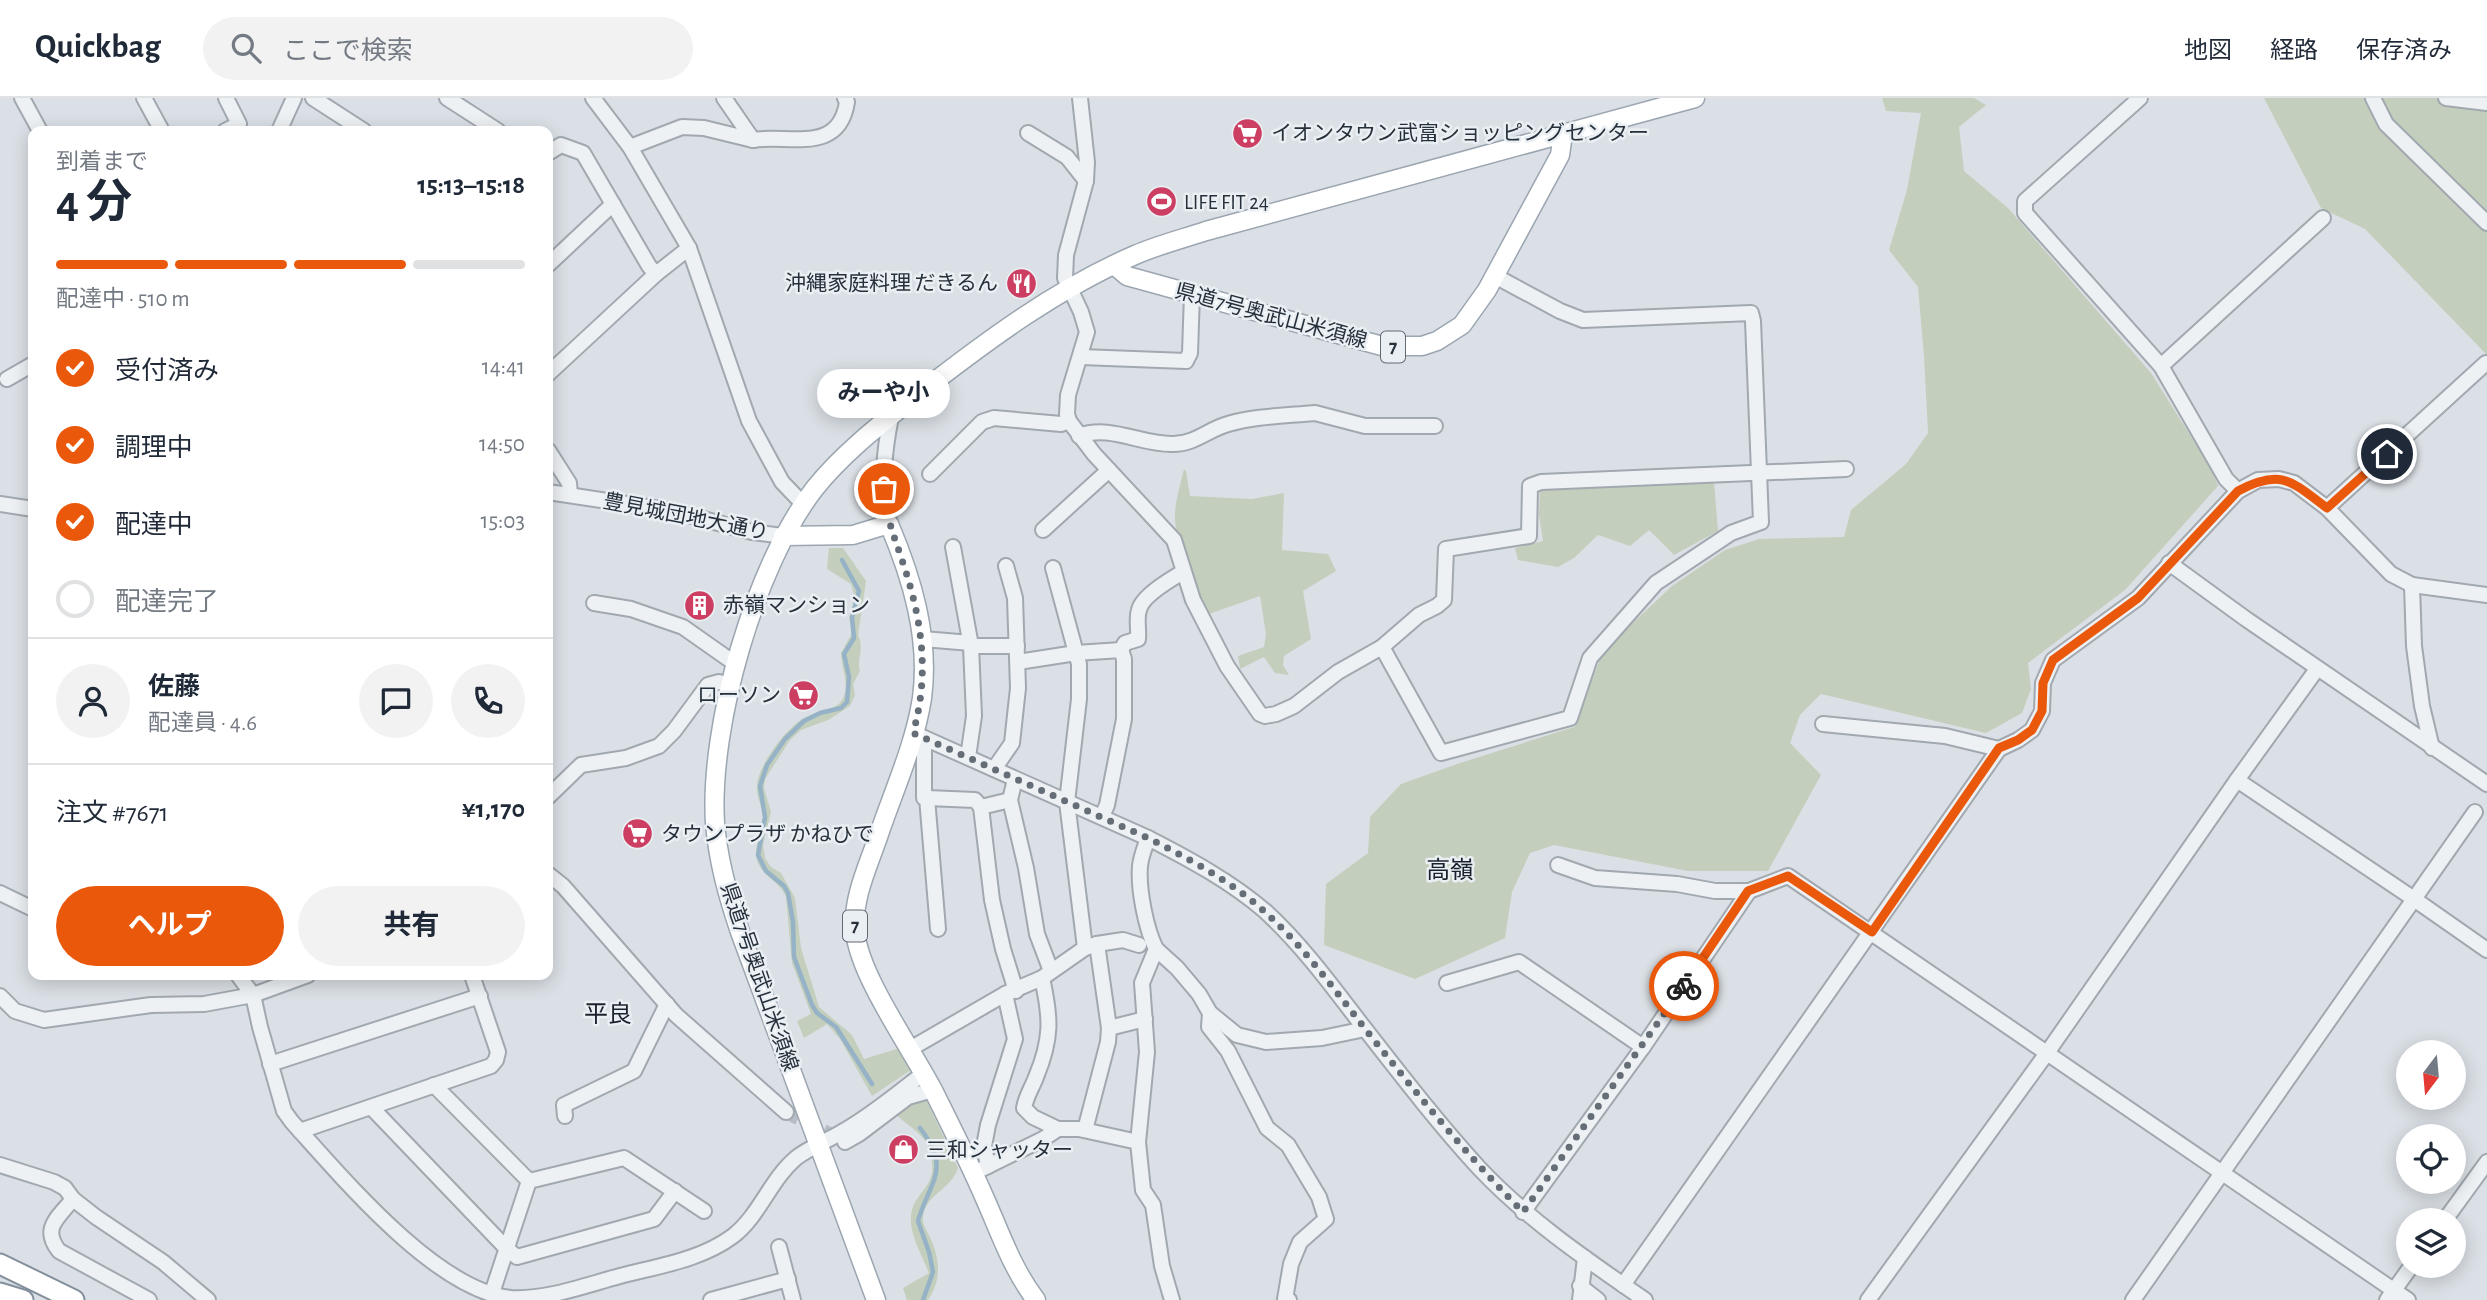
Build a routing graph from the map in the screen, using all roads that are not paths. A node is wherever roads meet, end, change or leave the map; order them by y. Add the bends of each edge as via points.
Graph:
1 (22, 98) edge
2 (144, 98) edge
3 (226, 98) edge
4 (294, 98) edge
5 (313, 98) edge
6 (447, 98) edge
7 (593, 98) edge
8 (724, 98) edge
9 (845, 98) edge
10 (1080, 98) edge
11 (1695, 98) edge
12 (2140, 98) edge
13 (2373, 98) edge
14 (2446, 98) edge
15 (2487, 103) edge
16 (37, 126) edge
17 (159, 126) edge
18 (235, 126) edge
19 (281, 126) edge
20 (356, 126) edge
21 (490, 126) edge
22 (1028, 133) dead end
23 (1563, 134) junction
24 (753, 140) junction
25 (630, 147) junction
26 (553, 150) edge
27 (1086, 181) junction
28 (613, 204) junction
29 (2323, 218) dead end
30 (2487, 223) edge
31 (689, 248) junction
32 (553, 260) edge
33 (1114, 265) junction
34 (656, 274) junction
35 (1495, 276) junction
36 (1069, 287) junction
37 (1192, 294) junction
38 (1081, 357) junction
39 (2486, 363) edge
40 (2161, 366) junction
41 (28, 367) edge
42 (553, 369) edge
43 (7, 379) dead end
44 (891, 416) junction
45 (1069, 421) junction
46 (1435, 426) dead end
47 (1079, 436) junction
48 (553, 458) edge
49 (1846, 469) dead end
50 (1109, 470) junction
51 (1760, 473) junction
52 (930, 474) dead end
53 (2238, 491) junction
54 (553, 493) edge
55 (570, 495) junction
56 (0, 504) edge
57 (804, 505) junction
58 (28, 508) edge
59 (2327, 508) junction
60 (889, 524) junction
61 (1043, 530) dead end
62 (783, 536) junction
63 (953, 547) dead end
64 (2169, 563) junction
65 (1006, 566) dead end
66 (1053, 568) dead end
67 (1183, 572) junction
68 (2412, 585) junction
69 (2487, 595) edge
70 (594, 603) dead end
71 (923, 639) junction
72 (971, 645) junction
73 (1017, 646) junction
74 (1382, 647) junction
75 (1121, 650) junction
76 (1076, 653) junction
77 (1018, 662) junction
78 (737, 666) junction
79 (2317, 669) junction
80 (732, 685) junction
81 (1823, 724) dead end
82 (919, 735) junction
83 (1999, 748) junction
84 (2432, 748) junction
85 (968, 757) junction
86 (994, 769) junction
87 (1015, 779) junction
88 (2237, 780) junction
89 (2487, 784) edge
90 (553, 792) edge
91 (927, 798) junction
92 (1010, 800) junction
93 (1067, 802) junction
94 (981, 807) junction
95 (2474, 812) dead end
96 (1102, 816) junction
97 (1148, 838) junction
98 (1558, 865) dead end
99 (553, 878) edge
100 (1748, 891) junction
101 (0, 893) edge
102 (2414, 899) junction
103 (28, 907) edge
104 (938, 929) dead end
105 (1872, 932) junction
106 (1139, 945) dead end
107 (1091, 946) junction
108 (1156, 949) junction
109 (2487, 950) edge
110 (1047, 975) junction
111 (242, 980) edge
112 (294, 980) edge
113 (474, 980) edge
114 (1447, 983) dead end
115 (1010, 993) junction
116 (253, 995) junction
117 (0, 996) edge
118 (480, 996) junction
119 (667, 1004) junction
120 (1210, 1013) junction
121 (1145, 1019) junction
122 (1109, 1028) junction
123 (1365, 1028) junction
124 (1643, 1047) junction
125 (910, 1049) junction
126 (2047, 1053) junction
127 (270, 1064) junction
128 (924, 1073) junction
129 (434, 1085) junction
130 (933, 1090) junction
131 (371, 1107) junction
132 (786, 1112) tunnel mouth
133 (565, 1116) dead end
134 (1058, 1129) junction
135 (300, 1130) junction
136 (1085, 1130) junction
137 (845, 1142) dead end
138 (1138, 1142) junction
139 (820, 1143) junction
140 (2487, 1162) edge
141 (0, 1165) edge
142 (981, 1170) junction
143 (2221, 1172) junction
144 (529, 1181) junction
145 (675, 1191) junction
146 (73, 1199) junction
147 (2454, 1208) edge
148 (704, 1211) dead end
149 (1523, 1212) junction
150 (779, 1247) dead end
151 (507, 1249) junction
152 (1585, 1258) junction
153 (0, 1264) edge
154 (2402, 1278) edge
155 (788, 1279) junction
156 (1623, 1285) junction
157 (0, 1293) edge
158 (492, 1293) junction
159 (1580, 1293) edge
160 (2390, 1295) edge
161 (544, 1298) edge
162 (23, 1300) edge
163 (74, 1300) edge
164 (149, 1300) edge
165 (208, 1300) edge
166 (711, 1300) edge
167 (793, 1300) edge
168 (876, 1300) edge
169 (1036, 1300) edge
170 (1171, 1300) edge
171 (1289, 1300) edge
172 (1598, 1300) edge
173 (1645, 1300) edge
174 (1868, 1300) edge
175 (2133, 1300) edge
176 (2408, 1300) edge

1 - 16 street
2 - 17 street
3 - 18 street via 239,124
4 - 19 street
5 - 20 street
6 - 21 street
7 - 25 street
8 - 24 street
9 - 24 street via 841,122 822,137
10 - 27 street
11 - 23 main road, 県道7号奥武山米須線
12 - 40 street via 2025,201 2025,213
13 - 30 street via 2386,124
14 - 15 street
22 - 27 street via 1068,157
23 - 33 main road, 県道7号奥武山米須線 via 1206,231
23 - 35 main road, 県道7号奥武山米須線 / 7 via 1560,155
24 - 25 street via 682,127
25 - 31 street
26 - 28 street via 561,145 583,153
27 - 36 street via 1066,256
28 - 32 street
28 - 34 street
29 - 40 street
31 - 34 street
31 - 57 street via 752,428 782,482
33 - 36 main road, 県道7号奥武山米須線
33 - 37 main road, 県道7号奥武山米須線 / 7 via 1126,276
34 - 42 street
35 - 37 main road, 県道7号奥武山米須線 / 7 via 1456,330 1437,341 1403,348 1344,337
35 - 51 street via 1583,320 1751,313
36 - 38 street via 1087,332
36 - 44 main road, 県道7号奥武山米須線
37 - 38 street via 1186,361
38 - 45 street via 1068,395
39 - 59 street
40 - 53 street via 2225,479
41 - 43 street
44 - 57 main road, 県道7号奥武山米須線 via 836,466
44 - 60 street via 883,474
45 - 47 street
45 - 52 street via 994,418 982,422
46 - 47 street via 1365,426 1315,413 1227,424 1174,444 1100,432
47 - 50 street
48 - 55 street via 569,483
49 - 51 street
50 - 61 street
50 - 67 street via 1174,540
51 - 74 street via 1530,486 1529,536 1446,549 1444,600
51 - 74 street via 1761,522 1731,533 1656,583 1590,658 1570,718 1441,753
53 - 59 street via 2258,480 2278,478 2294,483
53 - 64 street
54 - 55 street, 豊見城団地大通り
55 - 62 street, 豊見城団地大通り via 673,511
56 - 58 street
57 - 62 main road, 県道7号奥武山米須線
59 - 68 street via 2391,574
60 - 62 main road via 853,535
60 - 71 main road, 7
62 - 78 main road, 県道7号奥武山米須線
63 - 72 street
64 - 79 street
64 - 83 street via 2138,598 2053,660 2043,683 2042,711 2032,730
65 - 73 street via 1014,598
66 - 76 street
67 - 74 street via 1227,666 1265,716 1294,706 1338,672
67 - 75 street via 1142,602 1138,639 1125,643
68 - 69 street
68 - 84 street via 2414,646
70 - 78 street via 683,626
71 - 72 street
71 - 82 main road, 7
72 - 73 street
72 - 85 street via 974,716
73 - 77 street
75 - 76 street
75 - 96 street via 1124,719
76 - 77 street
76 - 93 street via 1079,699
77 - 86 street via 1012,743
78 - 80 main road, 県道7号奥武山米須線
79 - 84 street
79 - 88 street
80 - 90 street via 708,685 659,746 626,758 581,765
80 - 139 main road, 県道7号奥武山米須線 via 717,768 719,853 740,932
81 - 83 street via 1945,736
82 - 85 street
82 - 91 street
82 - 125 main road, 7 via 859,892 855,931 866,968
83 - 105 street
84 - 89 street
85 - 86 street
86 - 87 street
87 - 92 street
87 - 93 street
88 - 102 street
88 - 126 street
91 - 94 street via 975,800
91 - 104 street
92 - 94 street
92 - 110 street
93 - 96 street
93 - 107 street
94 - 115 street
95 - 102 street
96 - 97 street
97 - 108 street via 1140,877
97 - 123 street via 1219,878 1267,913
98 - 100 street via 1595,878
99 - 119 street
100 - 105 street via 1788,876
100 - 124 street
101 - 103 street
102 - 109 street
102 - 143 street
105 - 126 street
105 - 156 street
106 - 107 street via 1123,940
107 - 110 street
107 - 122 street
108 - 120 street via 1199,994
108 - 121 street via 1142,983
110 - 115 street
110 - 134 street via 1049,1039 1024,1108
111 - 116 street
112 - 116 street
113 - 118 street
114 - 124 street via 1519,962
115 - 125 street
115 - 142 street via 1015,1039 988,1125
116 - 117 street via 44,1020 15,1011
116 - 127 street
118 - 127 street
118 - 129 street via 498,1052 496,1060 491,1066
119 - 132 street
119 - 133 street via 634,1071 564,1105
120 - 123 street via 1237,1035 1266,1042 1322,1038
120 - 171 street via 1209,1027 1228,1051 1267,1128 1288,1145 1319,1197 1326,1219 1300,1242 1291,1264 1285,1299
121 - 122 street
121 - 138 street via 1147,1052
122 - 136 street
123 - 149 street via 1449,1133
124 - 149 street
125 - 128 main road, 7
126 - 143 street
126 - 174 street
127 - 135 street via 284,1111
128 - 130 main road, 7
128 - 139 street via 848,1129
129 - 131 street
129 - 144 street
130 - 137 street via 908,1097
130 - 142 main road, 7
131 - 135 street
131 - 151 street
134 - 136 street
134 - 142 street
135 - 158 street via 396,1232 438,1267
136 - 138 street
138 - 170 street via 1143,1190 1153,1205
139 - 161 street via 780,1174 749,1221 719,1246 691,1258
139 - 168 main road, 県道7号奥武山米須線
140 - 147 street
141 - 146 street via 54,1182
142 - 169 main road, 7 via 1013,1263
143 - 160 street
143 - 175 street
144 - 145 street via 624,1158
144 - 151 street
145 - 148 street
145 - 151 street via 654,1219 517,1257
146 - 164 street via 50,1230 50,1240 59,1251
146 - 165 street
149 - 152 street
150 - 155 street
151 - 158 street
152 - 156 street
152 - 159 street
153 - 163 highway
154 - 160 street
155 - 166 street
155 - 167 street
156 - 173 street
157 - 162 highway
158 - 161 street
159 - 172 street
160 - 176 street

